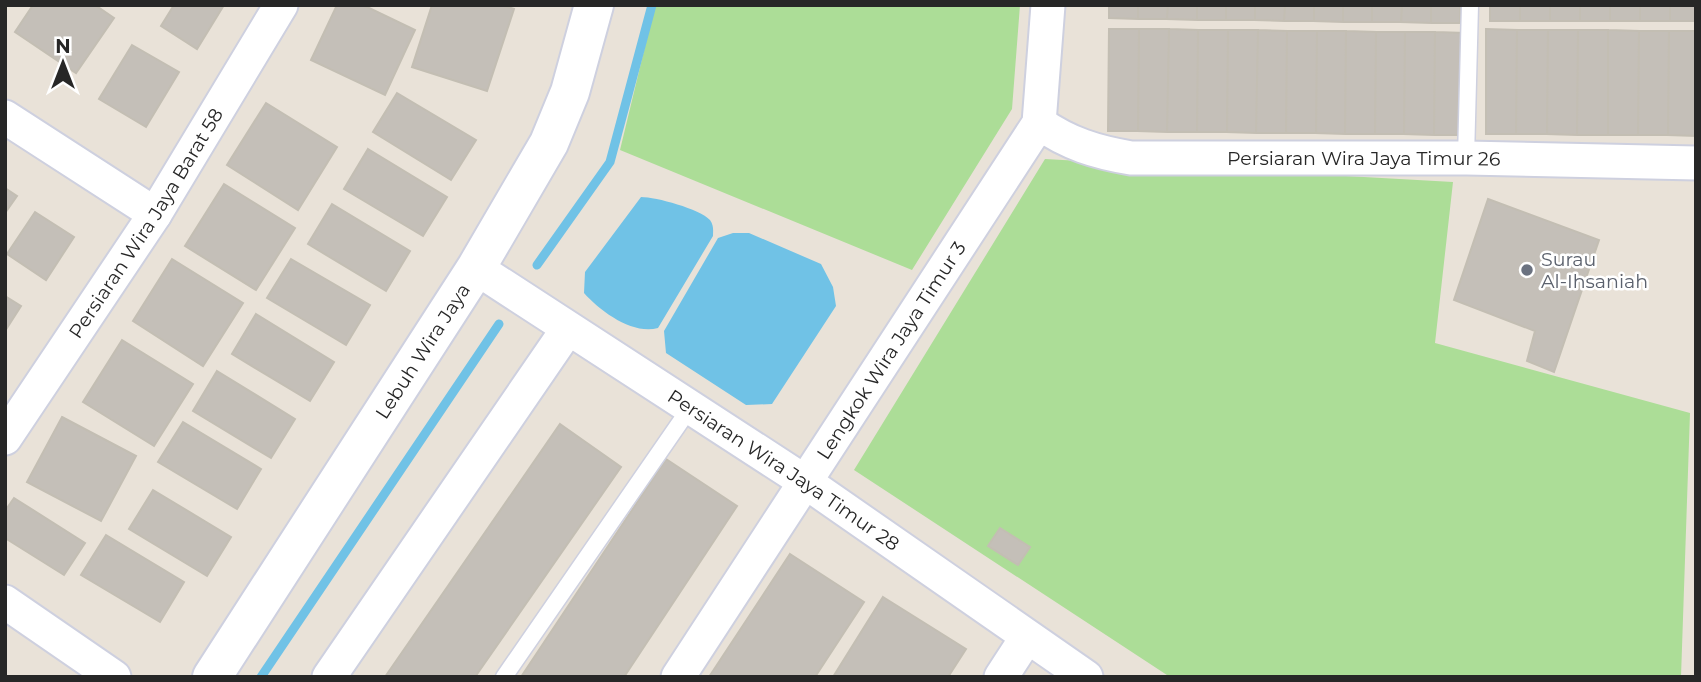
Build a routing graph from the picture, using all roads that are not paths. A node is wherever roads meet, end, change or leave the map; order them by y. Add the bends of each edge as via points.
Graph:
1 (281, 5) edge
2 (594, 5) edge
3 (1048, 5) edge
4 (1470, 5) edge
5 (5, 117) edge
6 (1039, 123) junction
7 (1466, 158) junction
8 (1696, 163) edge
9 (155, 214) junction
10 (476, 268) junction
11 (567, 330) junction
12 (690, 408) junction
13 (5, 437) edge
14 (807, 483) junction
15 (5, 602) edge
16 (1027, 637) junction
17 (114, 677) edge
18 (212, 677) edge
19 (329, 677) edge
20 (504, 677) edge
21 (678, 677) edge
22 (1001, 677) edge
23 (1086, 677) edge

1 - 9 street, Persiaran Wira Jaya Barat 58
2 - 10 street, Lebuh Wira Jaya via 570,92 549,143
3 - 6 street, Lengkok Wira Jaya Timur 3
4 - 7 lane
5 - 9 street
6 - 7 street, Persiaran Wira Jaya Timur 26 via 1072,144 1131,158
6 - 14 street, Lengkok Wira Jaya Timur 3
7 - 8 street, Persiaran Wira Jaya Timur 26
9 - 13 street, Persiaran Wira Jaya Barat 58
10 - 11 street, Persiaran Wira Jaya Timur 28
10 - 18 street, Lebuh Wira Jaya
11 - 12 street, Persiaran Wira Jaya Timur 28
11 - 19 street
12 - 14 street, Persiaran Wira Jaya Timur 28
12 - 20 lane
14 - 16 street, Persiaran Wira Jaya Timur 28
14 - 21 street, Lengkok Wira Jaya Timur 3
15 - 17 street
16 - 22 street
16 - 23 street, Persiaran Wira Jaya Timur 28

